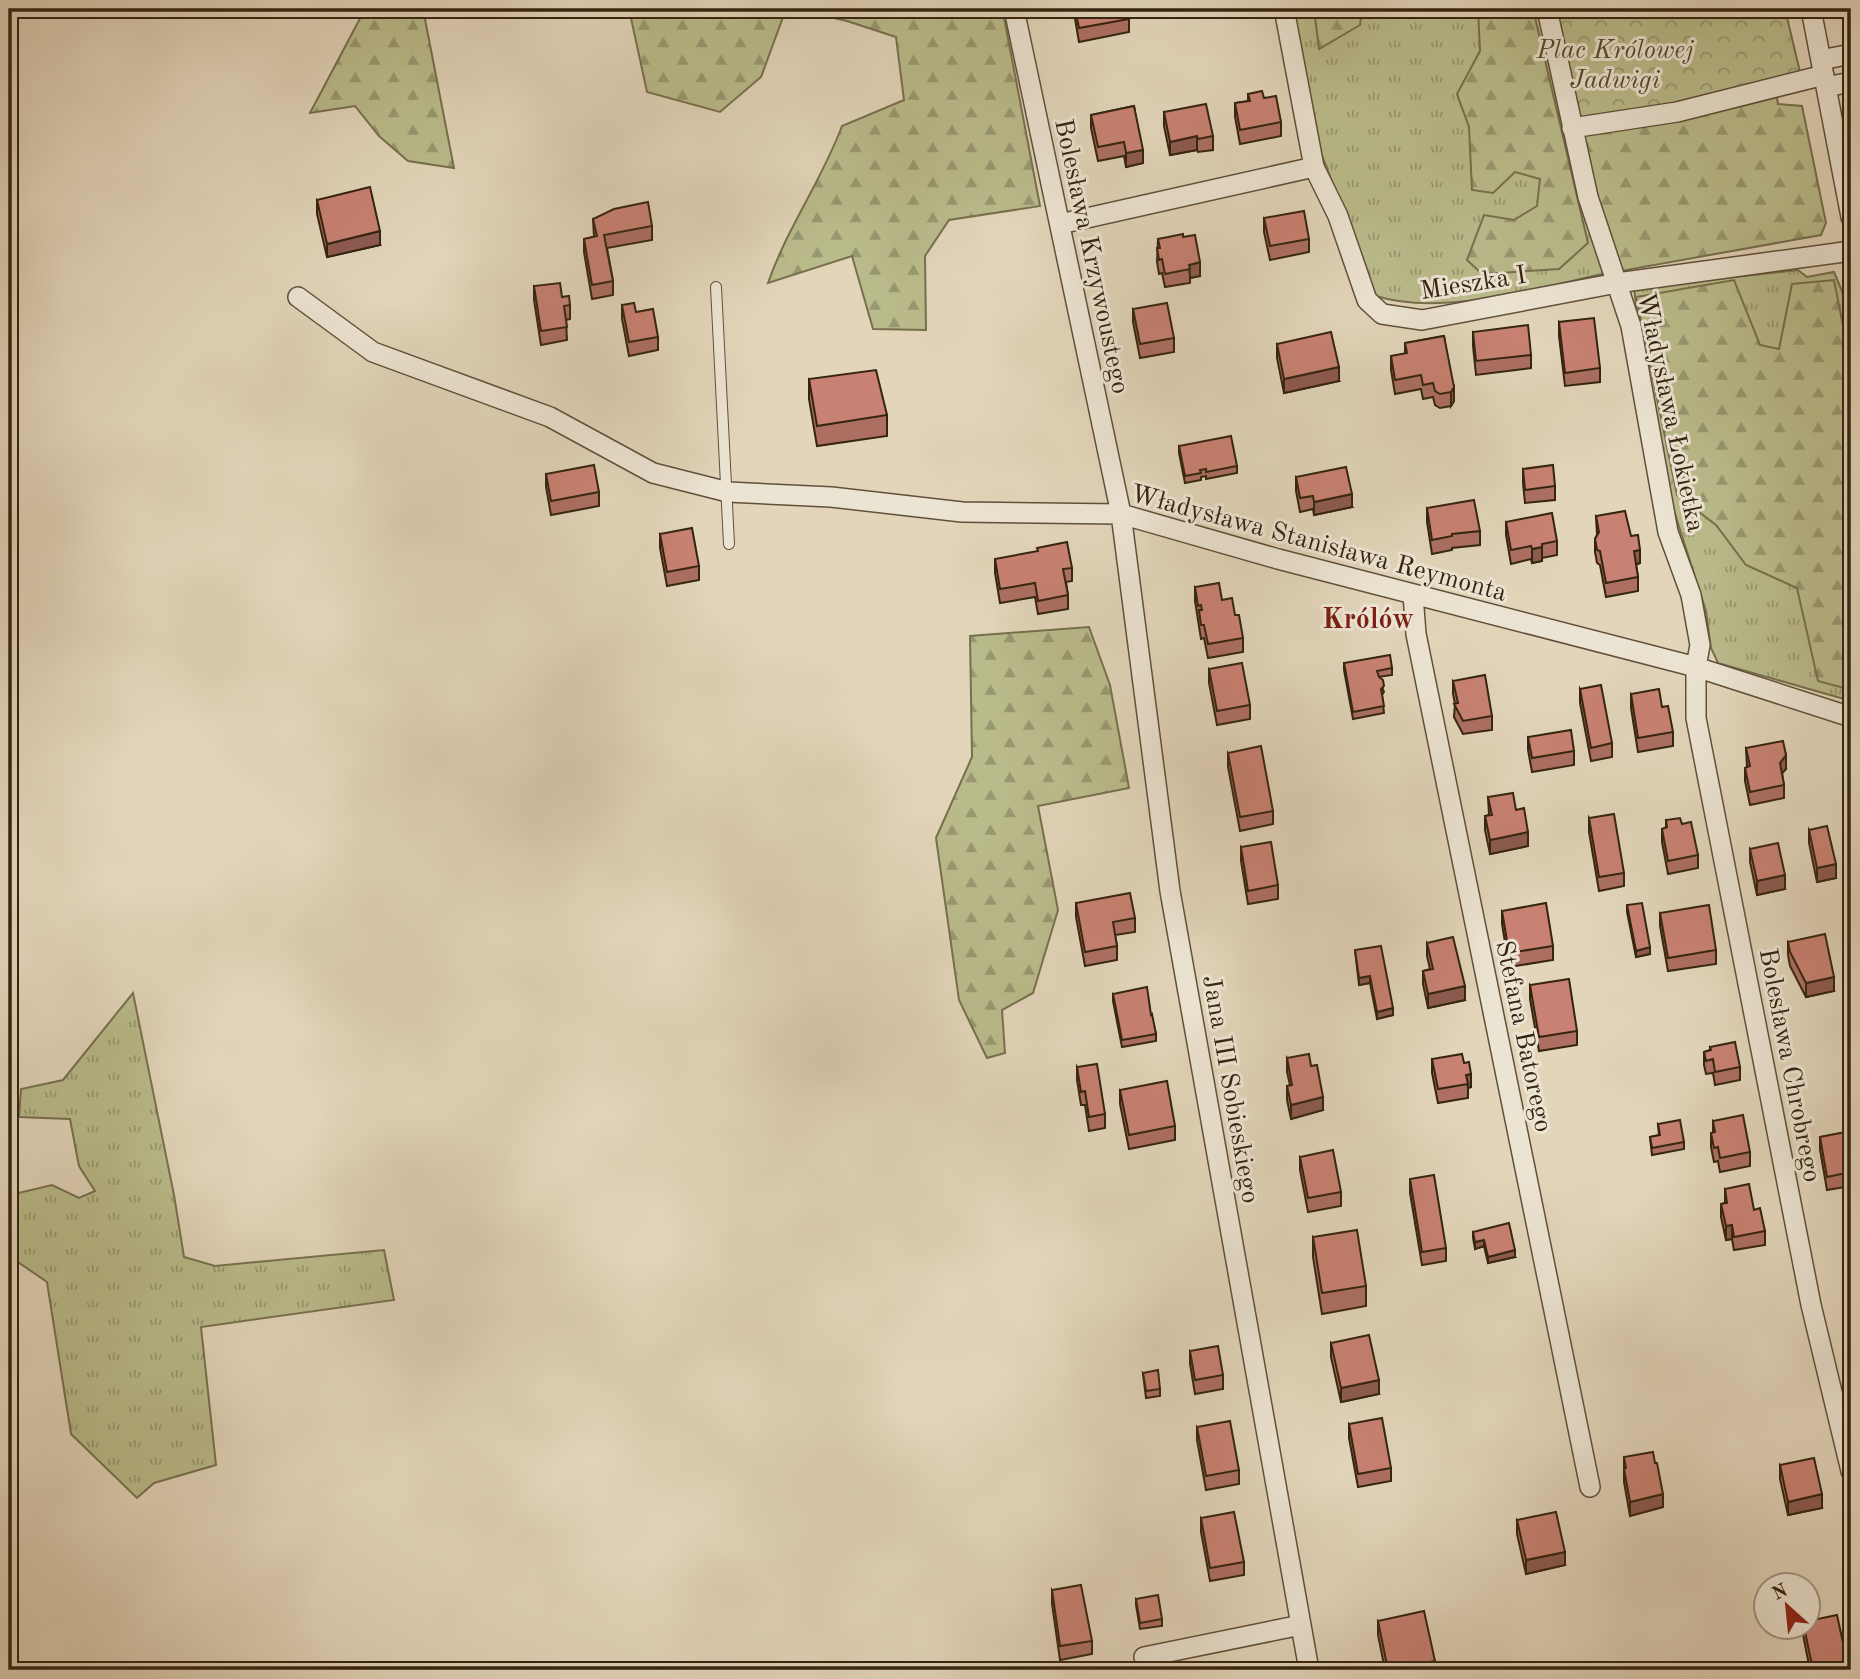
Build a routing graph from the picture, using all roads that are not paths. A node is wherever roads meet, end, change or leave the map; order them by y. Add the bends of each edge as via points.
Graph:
1 (1014, 9) edge
2 (1287, 9) edge
3 (1547, 9) edge
4 (1811, 9) edge
5 (1851, 54) edge
6 (1824, 74) junction
7 (1851, 82) edge
8 (1572, 128) junction
9 (1314, 167) junction
10 (1851, 217) edge
11 (1059, 224) junction
12 (1851, 251) edge
13 (1617, 283) junction
14 (716, 287) dead end
15 (298, 297) dead end
16 (727, 492) junction
17 (1121, 514) junction
18 (729, 544) dead end
19 (1413, 595) junction
20 (1696, 667) junction
21 (1851, 717) edge
22 (1851, 1471) edge
23 (1590, 1487) dead end
24 (1301, 1625) junction
25 (1144, 1657) dead end
26 (1309, 1670) edge

1 - 11 street, Bolesława Krzywoustego
2 - 9 street, Mieszka I
3 - 8 street, Władysława Łokietka
4 - 6 street
5 - 6 street
6 - 7 street
6 - 8 street via 1678,112
6 - 10 street
8 - 13 street, Władysława Łokietka via 1588,197
9 - 11 street
9 - 13 street, Mieszka I via 1338,216 1367,300 1382,314 1422,320
11 - 17 street, Bolesława Krzywoustego
12 - 13 street, Mieszka I
13 - 20 street, Władysława Łokietka via 1631,326 1668,532 1691,595 1700,645
14 - 16 lane
15 - 16 street, Władysława Stanisława Reymonta via 373,352 550,417 653,473
16 - 17 street, Władysława Stanisława Reymonta via 831,497 962,512
16 - 18 lane
17 - 19 street, Władysława Stanisława Reymonta
17 - 24 street, Jana III Sobieskiego via 1171,891
19 - 20 street, Władysława Stanisława Reymonta
19 - 23 street, Stefana Batorego via 1416,634
20 - 21 street, Władysława Stanisława Reymonta
20 - 22 street, Bolesława Chrobrego via 1696,718 1811,1306
24 - 25 street
24 - 26 street, Jana III Sobieskiego

